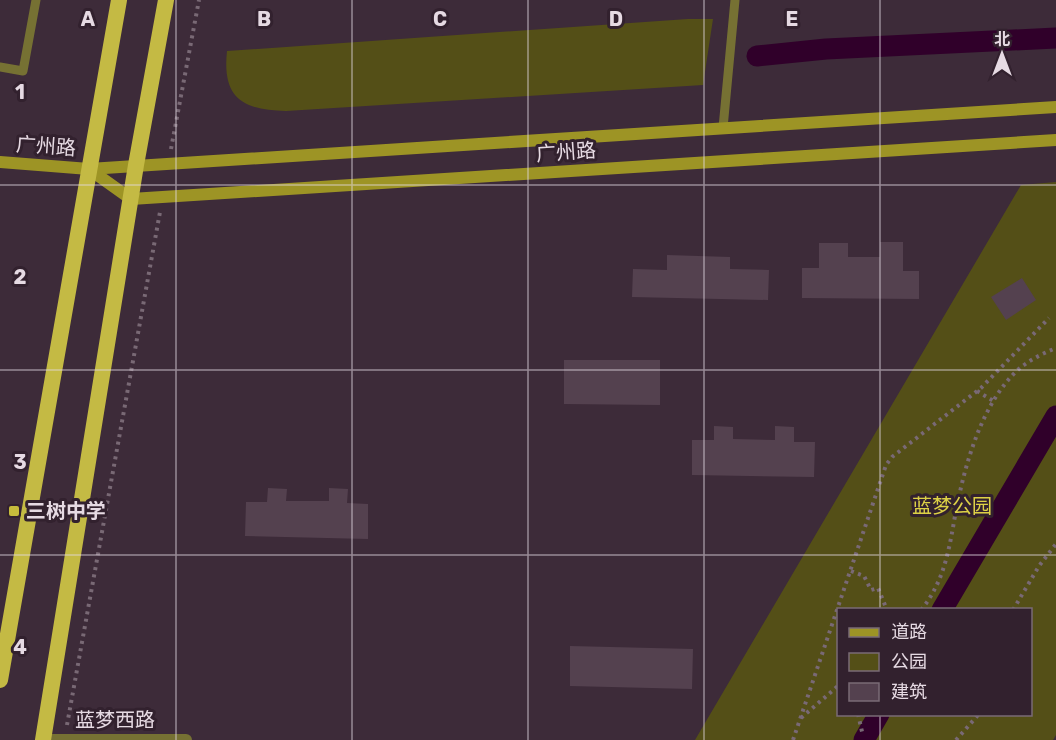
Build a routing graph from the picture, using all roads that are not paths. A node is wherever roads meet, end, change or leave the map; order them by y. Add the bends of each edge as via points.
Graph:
1 (36, 0) edge
2 (119, 0) edge
3 (166, 0) edge
4 (735, 0) edge
5 (0, 67) edge
6 (1056, 107) edge
7 (723, 128) junction
8 (1056, 140) edge
9 (0, 162) edge
10 (136, 165) junction
11 (88, 169) junction
12 (131, 199) junction
13 (0, 680) edge
14 (43, 740) edge
15 (64, 740) edge
16 (186, 740) edge

1 - 5 lane via 23,71
2 - 11 highway
3 - 10 highway
4 - 7 lane
6 - 7 main road, 广州路
7 - 10 main road, 广州路
8 - 12 main road, 广州路
9 - 11 main road, 广州路
10 - 11 main road, 广州路
10 - 12 highway
11 - 12 main road, 广州路
11 - 13 highway
12 - 14 highway
14 - 15 street, 蓝梦西路
15 - 16 street, 蓝梦西路

